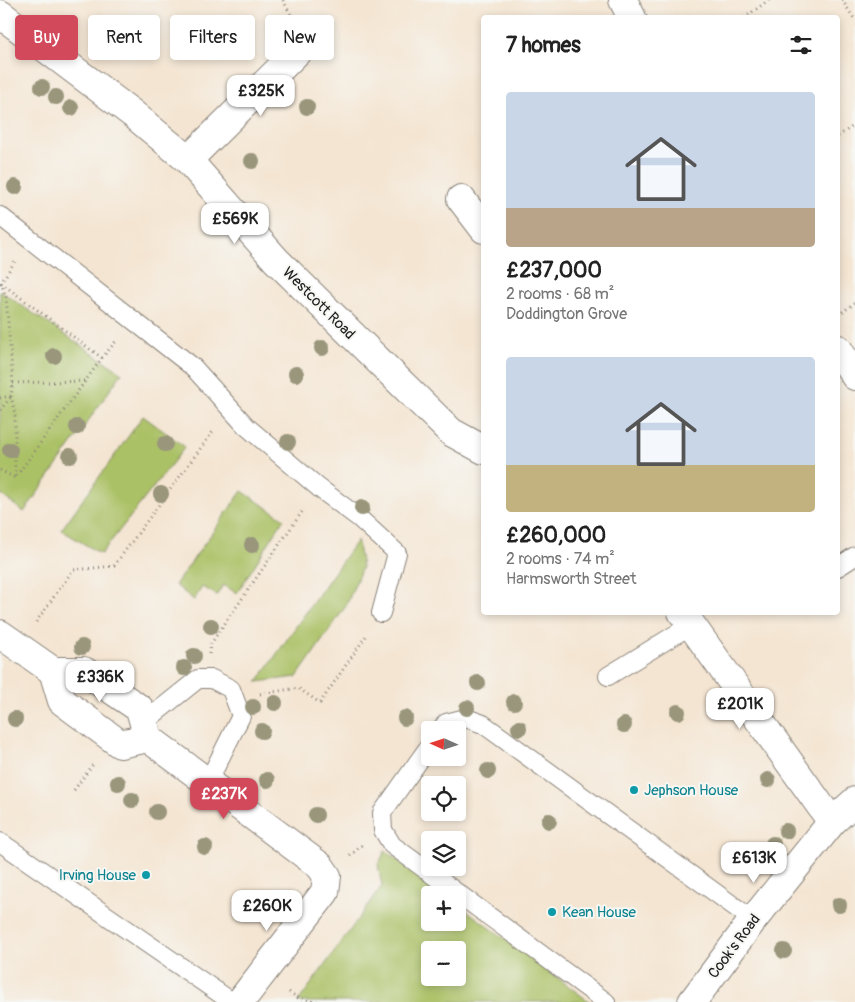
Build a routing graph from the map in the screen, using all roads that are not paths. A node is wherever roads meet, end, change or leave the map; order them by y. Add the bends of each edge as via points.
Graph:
1 (623, 0) edge
2 (0, 14) edge
3 (630, 15) edge
4 (289, 60) edge
5 (188, 160) junction
6 (461, 199) dead end
7 (0, 216) edge
8 (481, 224) edge
9 (840, 352) edge
10 (855, 376) edge
11 (481, 448) edge
12 (855, 556) edge
13 (840, 566) edge
14 (381, 613) road end
15 (686, 618) edge
16 (9, 640) edge
17 (53, 671) junction
18 (608, 676) dead end
19 (454, 721) edge
20 (145, 730) junction
21 (421, 758) edge
22 (208, 782) junction
23 (855, 801) edge
24 (832, 822) junction
25 (0, 842) edge
26 (753, 920) junction
27 (232, 1002) edge
28 (240, 1002) edge
29 (606, 1002) edge
30 (692, 1002) edge

1 - 3 street
2 - 5 street, Westcott Road via 133,114
4 - 5 street
5 - 11 street, Westcott Road via 276,260 451,432
6 - 8 street
7 - 14 lane via 193,367 246,426 398,553
9 - 10 street
12 - 13 lane
15 - 18 lane
15 - 24 street
16 - 17 street
17 - 20 street via 84,671 140,709
17 - 20 street via 62,701 120,744
19 - 26 lane via 466,718 483,724
20 - 22 street
20 - 22 lane via 198,679 212,680 231,689 241,716
21 - 29 lane via 382,813 383,830 392,845
22 - 28 street via 320,866 327,876 325,892
23 - 24 street, Cook's Road
24 - 26 street, Cook's Road
25 - 27 lane
26 - 30 street, Cook's Road

